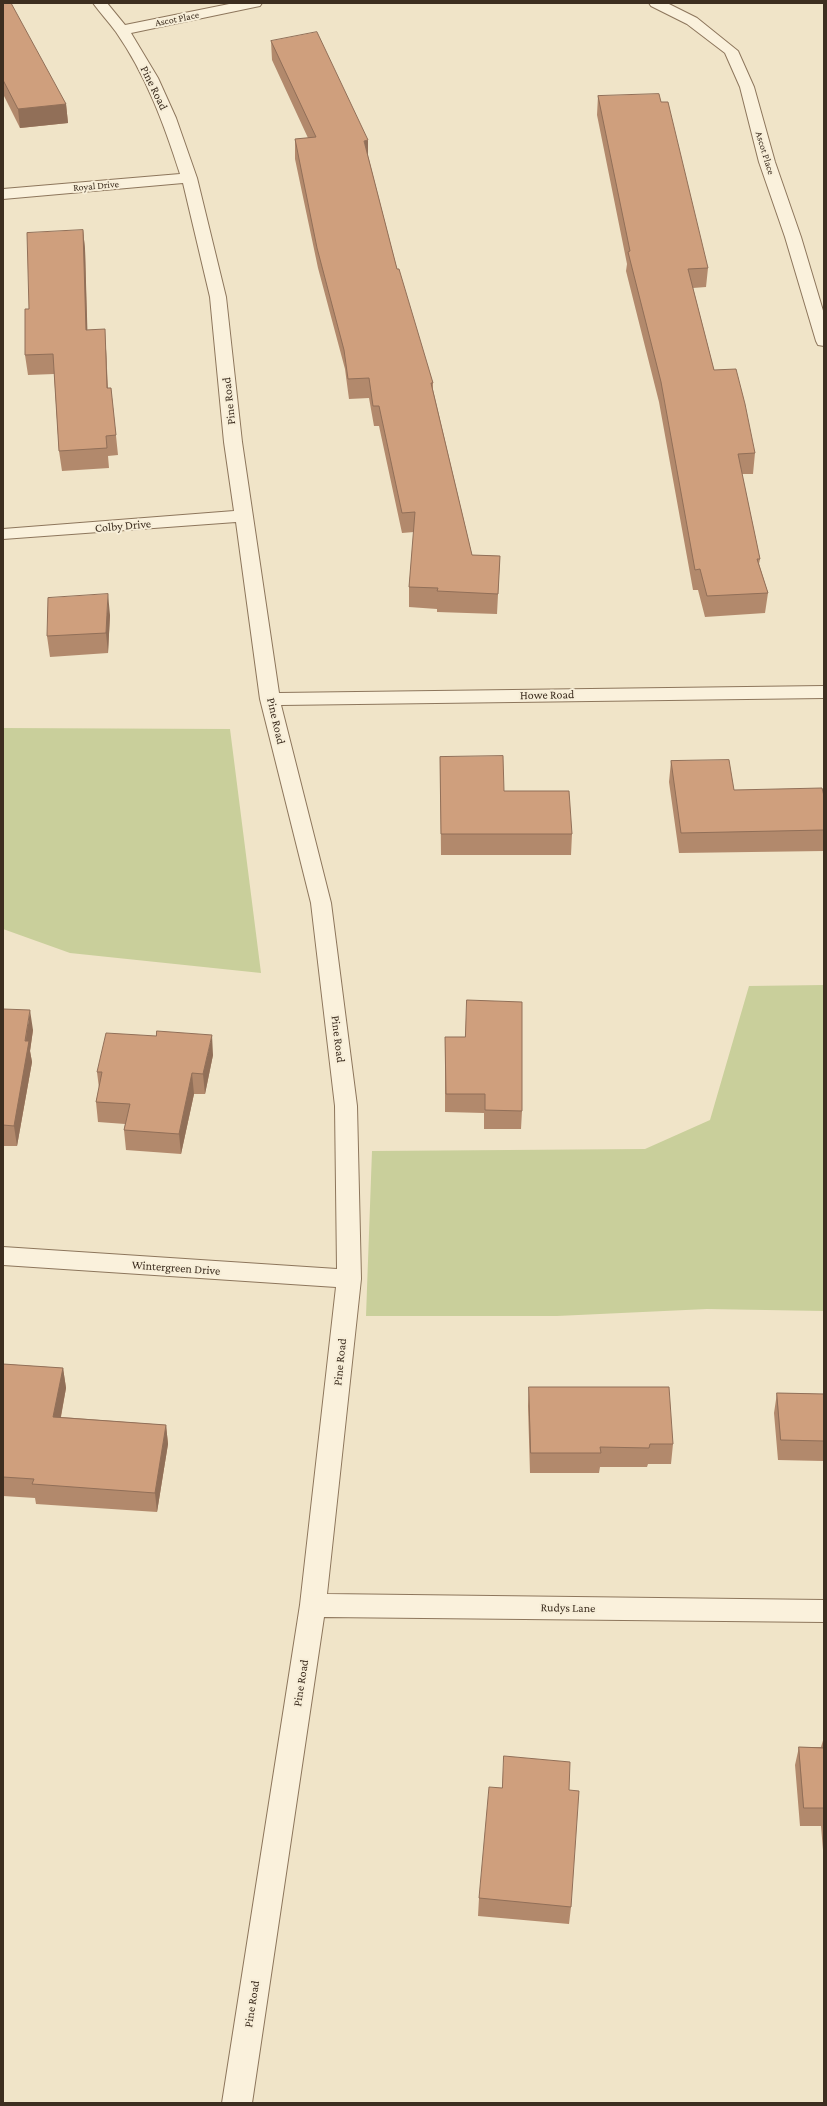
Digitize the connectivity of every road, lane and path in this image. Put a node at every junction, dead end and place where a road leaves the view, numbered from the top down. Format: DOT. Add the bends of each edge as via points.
graph roads {
  1 [pos="100,3"];
  2 [pos="255,3"];
  3 [pos="656,3"];
  4 [pos="122,30"];
  5 [pos="190,178"];
  6 [pos="3,194"];
  7 [pos="824,342"];
  8 [pos="244,516"];
  9 [pos="3,534"];
  10 [pos="824,692"];
  11 [pos="270,699"];
  12 [pos="3,1256"];
  13 [pos="349,1280"];
  14 [pos="313,1605"];
  15 [pos="824,1611"];
  16 [pos="237,2103"];
  1 -- 4 [label="street, Pine Road"];
  2 -- 4 [label="street, Ascot Place"];
  3 -- 7 [label="street, Ascot Place" via="692,21 730,51 747,88 767,162 793,237"];
  4 -- 5 [label="street, Pine Road" via="154,85 169,118"];
  5 -- 6 [label="street, Royal Drive"];
  5 -- 8 [label="street, Pine Road" via="218,296 233,442"];
  8 -- 9 [label="street, Colby Drive"];
  8 -- 11 [label="street, Pine Road"];
  10 -- 11 [label="street, Howe Road"];
  11 -- 13 [label="street, Pine Road" via="320,904 346,1106"];
  12 -- 13 [label="street, Wintergreen Drive"];
  13 -- 14 [label="street, Pine Road"];
  14 -- 15 [label="street, Rudys Lane"];
  14 -- 16 [label="street, Pine Road"];
}
